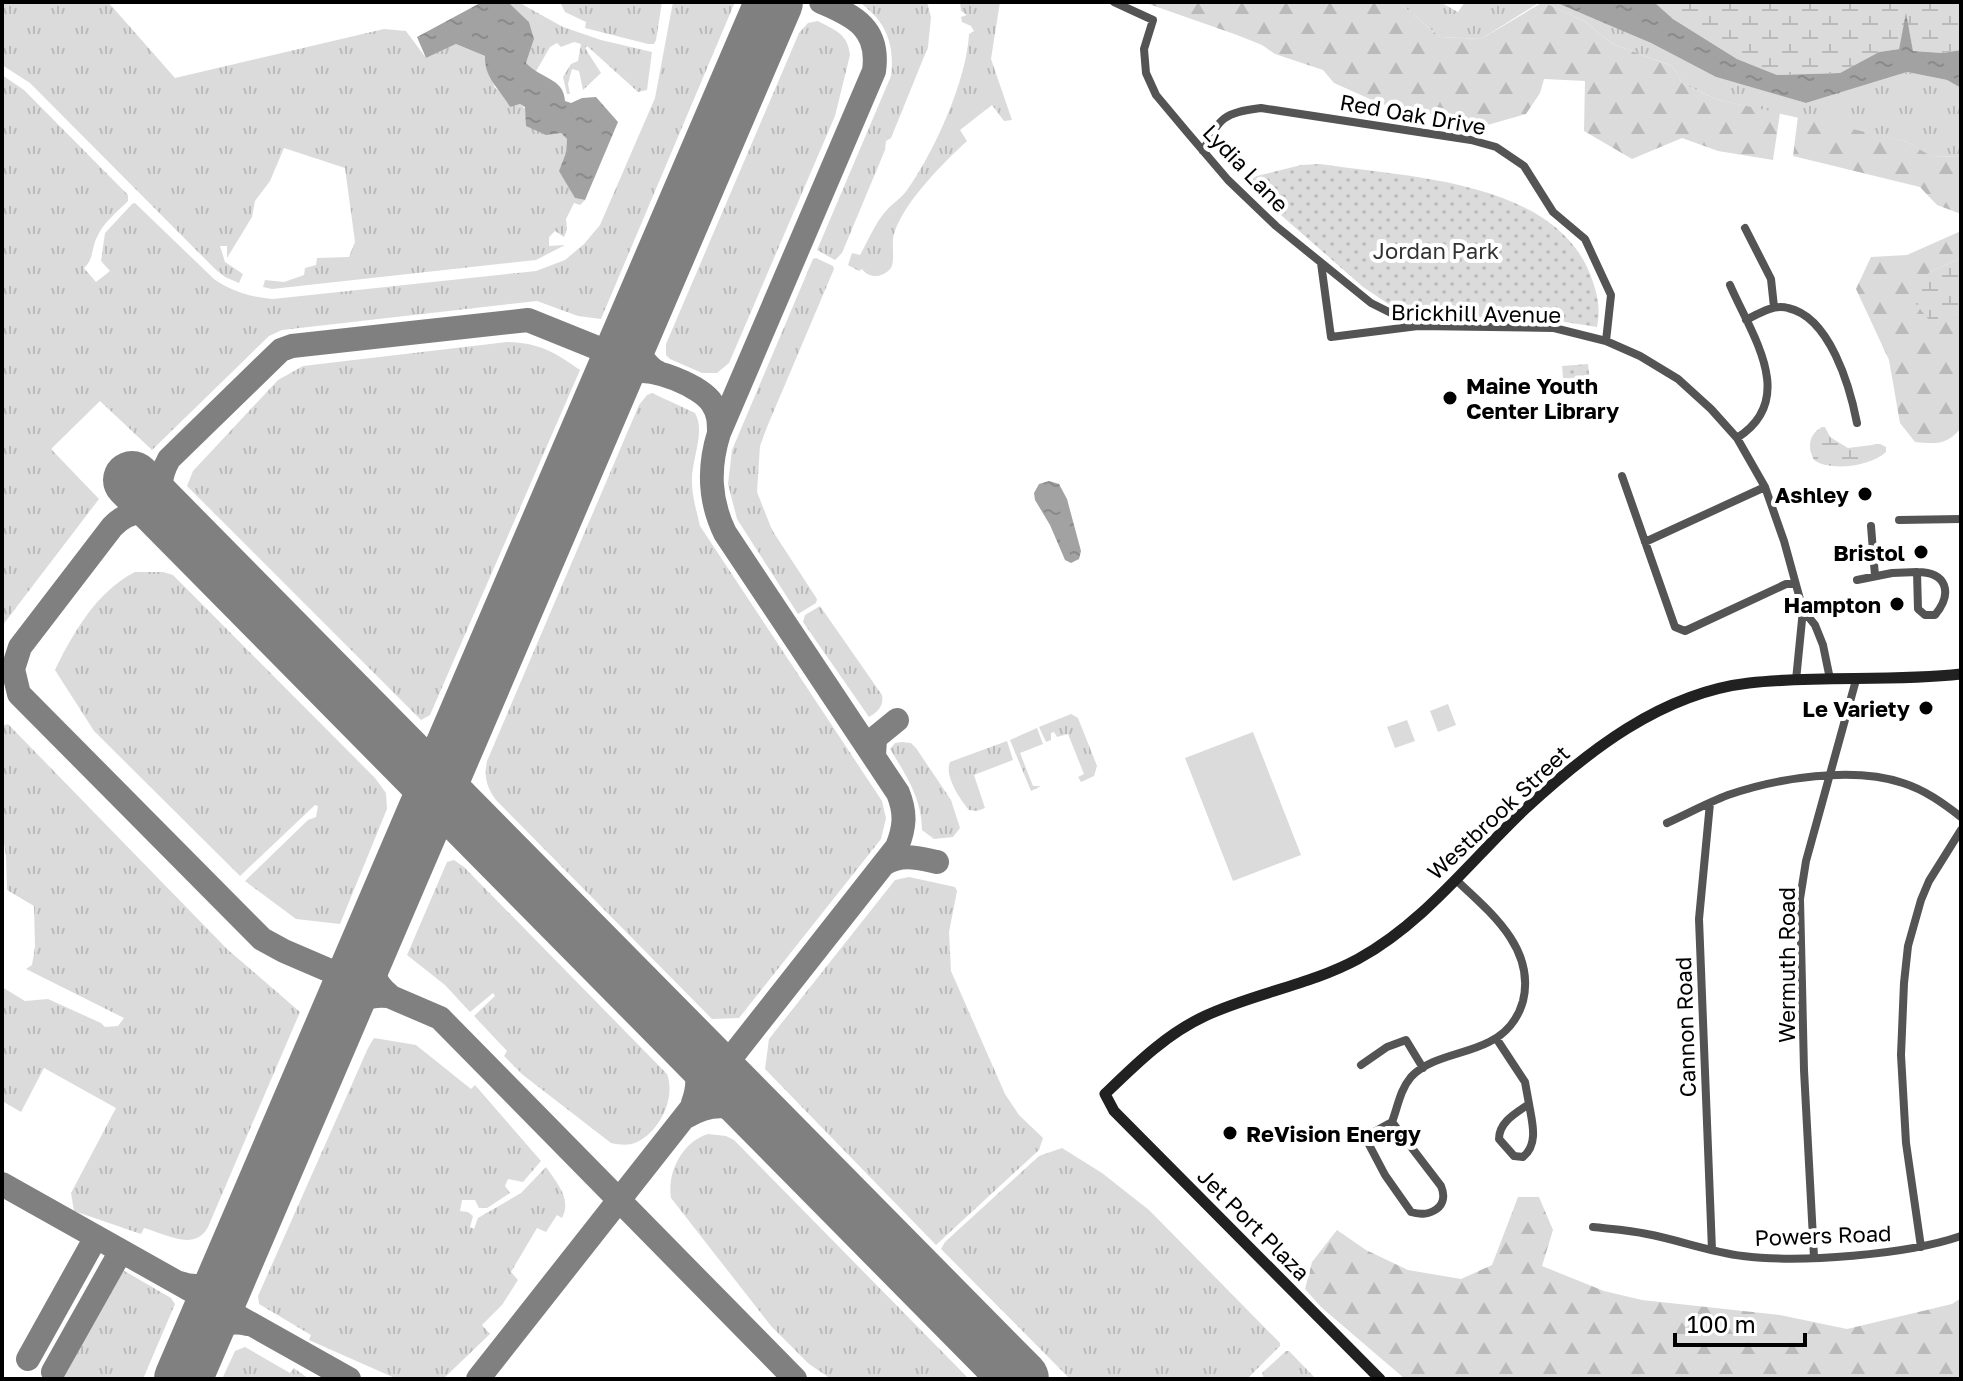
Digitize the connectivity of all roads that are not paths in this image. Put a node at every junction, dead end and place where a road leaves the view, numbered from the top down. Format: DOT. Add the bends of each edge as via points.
graph roads {
  1 [pos="1114,2"];
  2 [pos="1203,151"];
  3 [pos="1745,228"];
  4 [pos="1321,263"];
  5 [pos="1730,285"];
  6 [pos="1774,307"];
  7 [pos="1746,320"];
  8 [pos="1418,326"];
  9 [pos="1606,341"];
  10 [pos="1857,423"];
  11 [pos="1737,438"];
  12 [pos="1622,476"];
  13 [pos="1765,487"];
  14 [pos="1961,519"];
  15 [pos="1899,520"];
  16 [pos="1871,526"];
  17 [pos="1645,542"];
  18 [pos="1917,572"];
  19 [pos="1875,576"];
  20 [pos="1857,580"];
  21 [pos="1795,584"];
  22 [pos="1803,610"];
  23 [pos="1961,674"];
  24 [pos="1830,679"];
  25 [pos="1796,680"];
  26 [pos="1856,680"];
  27 [pos="1831,776"];
  28 [pos="1710,803"];
  29 [pos="1961,817"];
  30 [pos="1667,823"];
  31 [pos="1961,830"];
  32 [pos="1455,879"];
  33 [pos="1496,1038"];
  34 [pos="1361,1065"];
  35 [pos="1423,1068"];
  36 [pos="1105,1094"];
  37 [pos="1529,1104"];
  38 [pos="1392,1122"];
  39 [pos="1593,1227"];
  40 [pos="1961,1236"];
  41 [pos="1921,1247"];
  42 [pos="1712,1250"];
  43 [pos="1814,1257"];
  44 [pos="1380,1379"];
  1 -- 2 [label="street, Lydia Lane" via="1153,20 1144,49 1146,73 1156,95"];
  2 -- 4 [label="street, Lydia Lane" via="1237,189"];
  2 -- 9 [label="street, Red Oak Drive" via="1228,114 1261,108 1496,147 1524,166 1553,212 1585,239 1611,295"];
  3 -- 6 [label="street" via="1771,279"];
  4 -- 8 [label="street, Lydia Lane" via="1371,303"];
  4 -- 8 [label="street, Brickhill Avenue" via="1331,337"];
  5 -- 7 [label="street"];
  6 -- 7 [label="street"];
  6 -- 10 [label="street" via="1790,308 1825,338 1844,369"];
  7 -- 11 [label="street" via="1766,364 1768,385 1761,417"];
  8 -- 9 [label="street, Brickhill Avenue" via="1554,328"];
  9 -- 11 [label="street, Brickhill Avenue" via="1678,379"];
  11 -- 13 [label="street, Brickhill Avenue"];
  12 -- 17 [label="street"];
  13 -- 17 [label="street"];
  13 -- 21 [label="street, Brickhill Avenue"];
  14 -- 15 [label="street"];
  16 -- 19 [label="street"];
  17 -- 21 [label="street" via="1675,627 1685,631"];
  18 -- 18 [label="street" via="1942,579 1945,597 1935,615 1918,609"];
  18 -- 19 [label="street"];
  19 -- 20 [label="street"];
  21 -- 22 [label="street, Brickhill Avenue"];
  22 -- 24 [label="street, Brickhill Avenue" via="1823,645"];
  22 -- 25 [label="street, Brickhill Avenue"];
  23 -- 26 [label="street, Westbrook Street"];
  24 -- 25 [label="street, Westbrook Street"];
  24 -- 26 [label="street, Westbrook Street"];
  25 -- 32 [label="street, Westbrook Street" via="1719,689 1637,723 1558,780"];
  26 -- 27 [label="street, Wermuth Road"];
  27 -- 28 [label="street" via="1755,787"];
  27 -- 29 [label="street" via="1902,782"];
  27 -- 43 [label="street, Wermuth Road" via="1800,899"];
  28 -- 30 [label="street"];
  28 -- 42 [label="street, Cannon Road" via="1699,919"];
  31 -- 41 [label="street" via="1921,900 1904,983 1905,1128"];
  32 -- 33 [label="street" via="1510,936 1523,967 1522,1004"];
  32 -- 36 [label="street, Westbrook Street" via="1391,938 1357,960 1188,1024"];
  33 -- 35 [label="street"];
  33 -- 37 [label="street" via="1525,1082"];
  34 -- 35 [label="street" via="1406,1040"];
  35 -- 38 [label="street" via="1404,1086"];
  36 -- 44 [label="street, Jet Port Plaza" via="1114,1111"];
  37 -- 37 [label="street" via="1499,1131 1499,1139 1514,1156 1523,1157 1533,1142"];
  38 -- 38 [label="street" via="1365,1137 1377,1162 1411,1212 1437,1210 1443,1202 1441,1186"];
  39 -- 42 [label="street, Powers Road"];
  40 -- 41 [label="street, Powers Road"];
  41 -- 43 [label="street, Powers Road"];
  42 -- 43 [label="street, Powers Road"];
}
